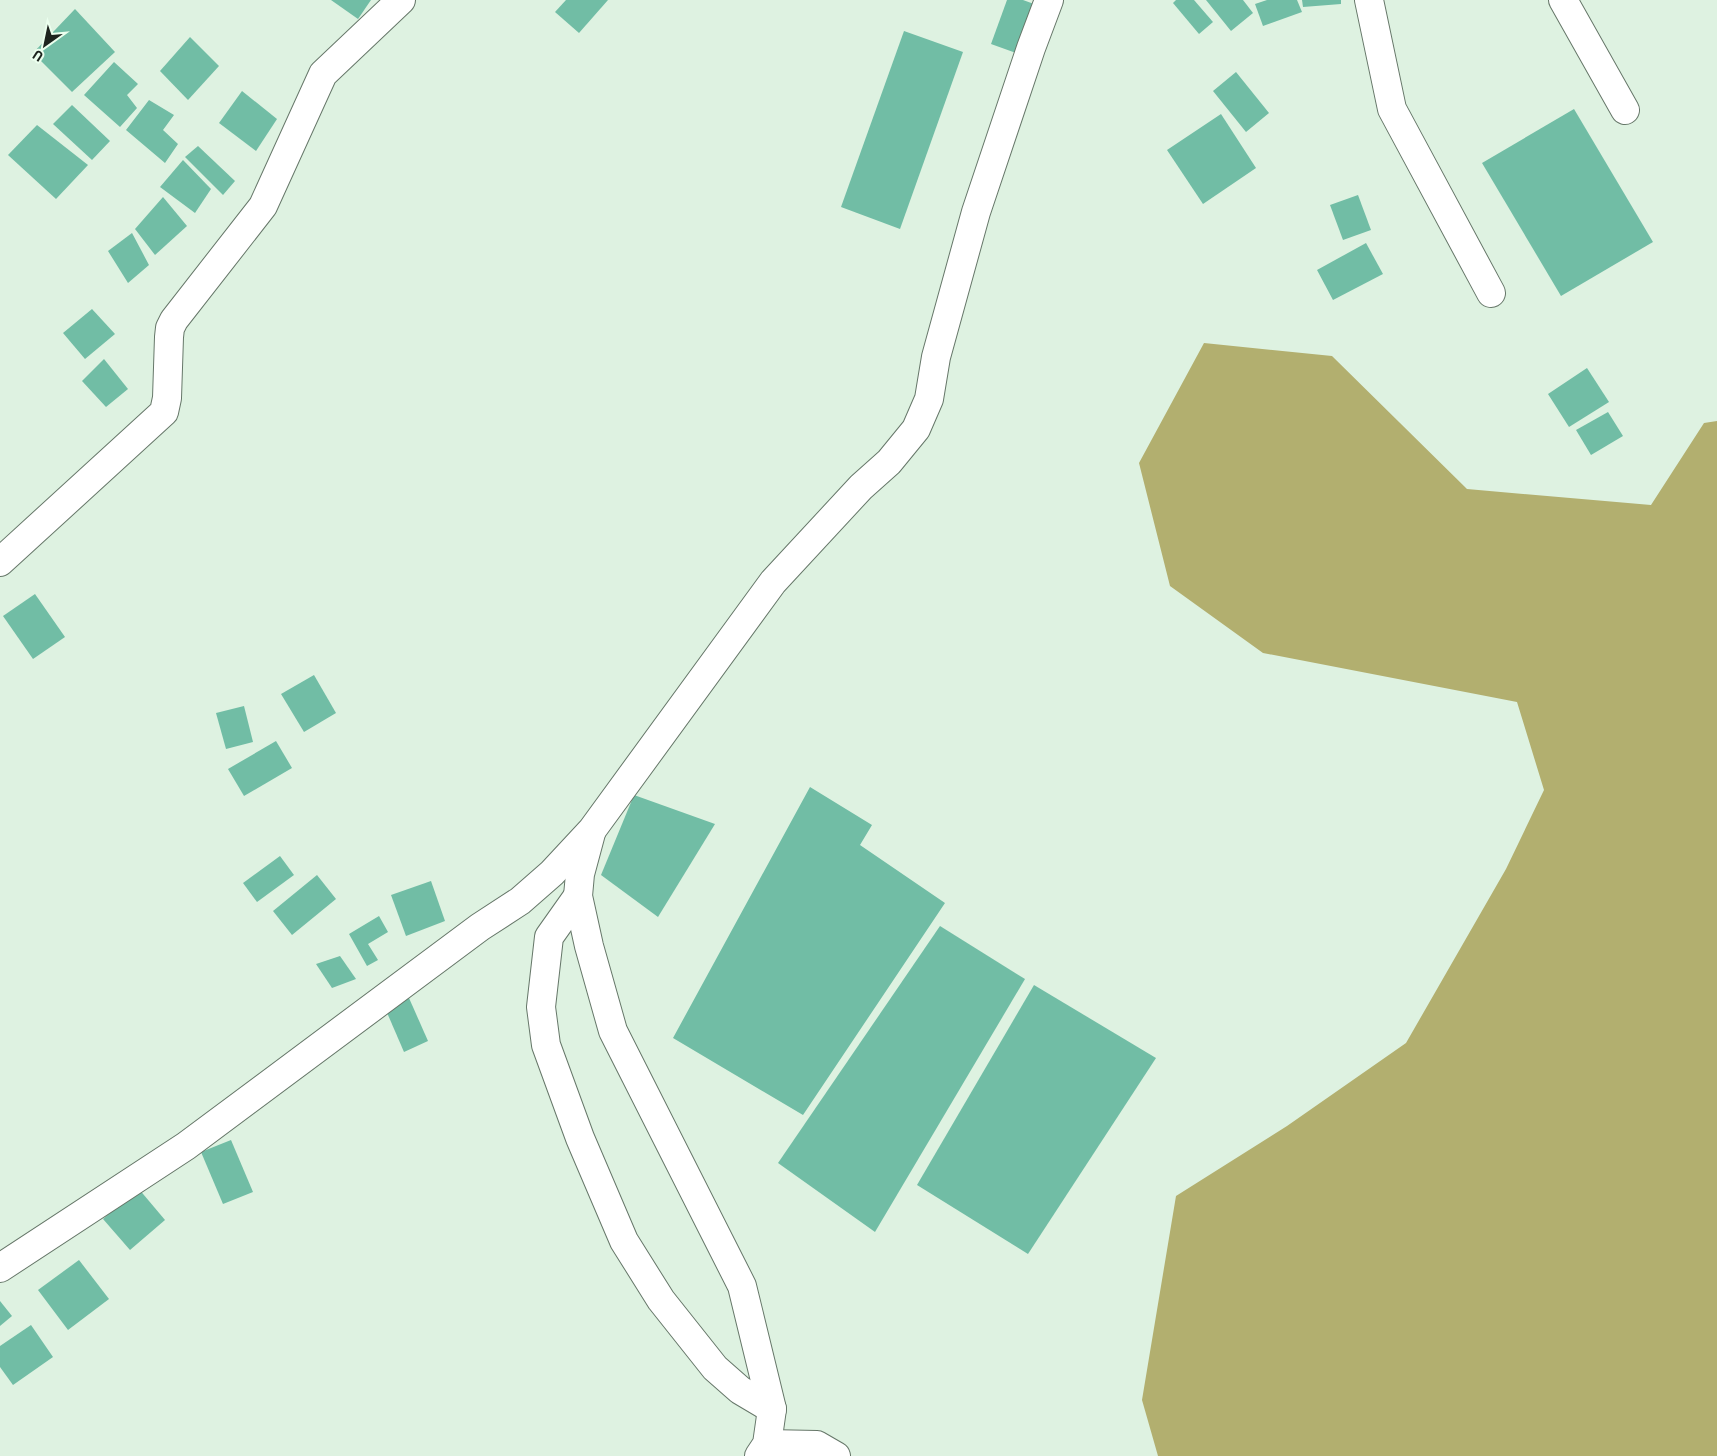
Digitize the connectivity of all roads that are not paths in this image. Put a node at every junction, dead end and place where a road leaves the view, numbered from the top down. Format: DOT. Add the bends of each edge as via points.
graph roads {
  1 [pos="401,0"];
  2 [pos="1049,0"];
  3 [pos="1369,0"];
  4 [pos="1563,0"];
  5 [pos="1625,110"];
  6 [pos="1491,293"];
  7 [pos="0,562"];
  8 [pos="592,830"];
  9 [pos="578,896"];
  10 [pos="0,1268"];
  11 [pos="772,1409"];
  12 [pos="763,1450"];
  13 [pos="836,1456"];
  1 -- 7 [label="street" via="323,74 263,206 174,320 169,337 164,412"];
  2 -- 8 [label="street" via="976,212 936,357 929,399 916,429 889,462 861,487 773,582"];
  3 -- 6 [label="street" via="1392,109"];
  4 -- 5 [label="street"];
  8 -- 9 [label="street" via="580,874"];
  8 -- 10 [label="street" via="552,873 520,901 480,927 186,1146"];
  9 -- 11 [label="street" via="613,1031 742,1286"];
  9 -- 11 [label="street" via="549,937 541,1007 546,1045 580,1138 624,1241 660,1300 715,1368 740,1390"];
  11 -- 12 [label="street"];
  12 -- 13 [label="street" via="817,1445"];
}
